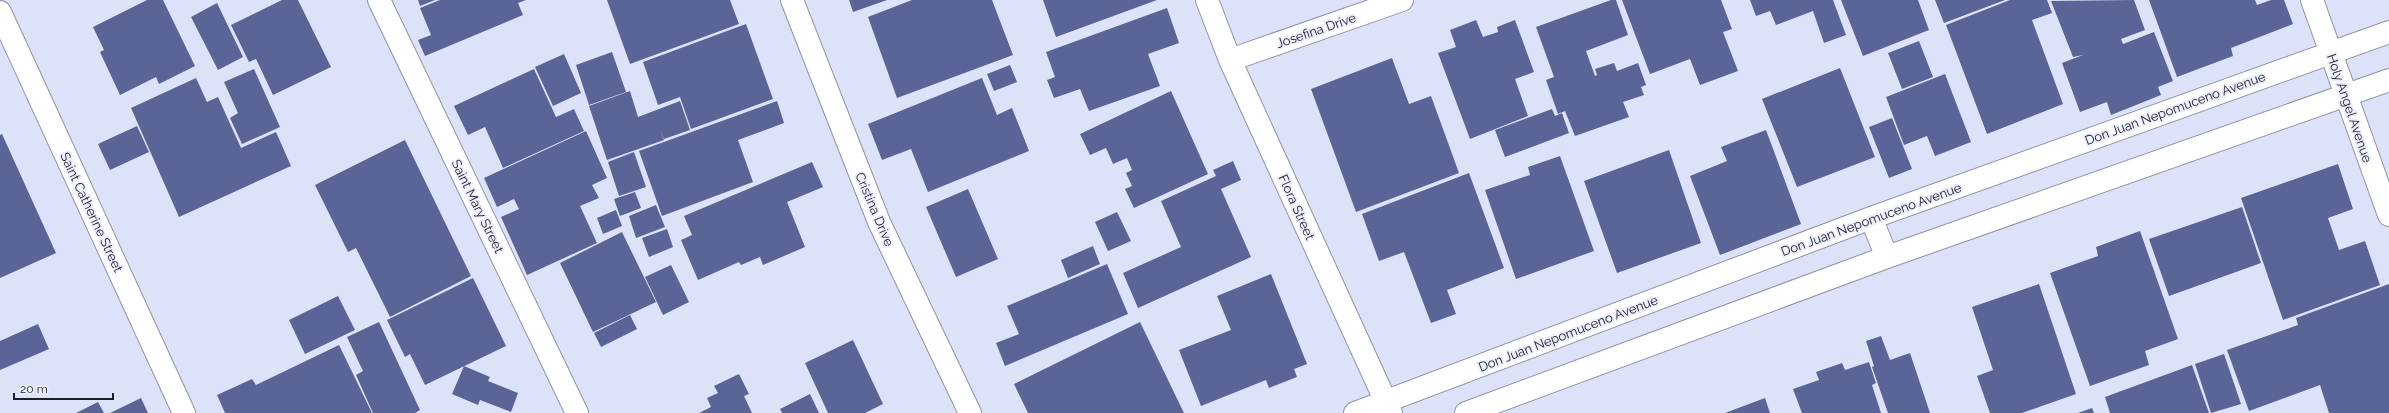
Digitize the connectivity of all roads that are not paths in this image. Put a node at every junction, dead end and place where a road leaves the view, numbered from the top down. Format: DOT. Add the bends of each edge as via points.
graph roads {
  1 [pos="379,0"];
  2 [pos="792,0"];
  3 [pos="1207,0"];
  4 [pos="1402,0"];
  5 [pos="2312,0"];
  6 [pos="0,12"];
  7 [pos="2389,32"];
  8 [pos="2331,52"];
  9 [pos="1230,60"];
  10 [pos="2389,80"];
  11 [pos="2347,96"];
  12 [pos="2389,215"];
  13 [pos="1871,218"];
  14 [pos="1887,257"];
  15 [pos="1388,408"];
  16 [pos="184,413"];
  17 [pos="577,413"];
  18 [pos="970,413"];
  19 [pos="1355,413"];
  20 [pos="1466,413"];
  1 -- 17 [label="street, Saint Mary Street"];
  2 -- 18 [label="street, Cristina Drive" via="879,222"];
  3 -- 9 [label="street, Flora Street"];
  4 -- 9 [label="street, Josefina Drive"];
  5 -- 8 [label="street, Holy Angel Avenue"];
  6 -- 16 [label="street, Saint Catherine Street"];
  7 -- 8 [label="street, Don Juan Nepomuceno Avenue"];
  8 -- 11 [label="street, Holy Angel Avenue"];
  8 -- 13 [label="street, Don Juan Nepomuceno Avenue"];
  9 -- 15 [label="street, Flora Street"];
  10 -- 11 [label="street"];
  11 -- 12 [label="street, Holy Angel Avenue"];
  11 -- 14 [label="street"];
  13 -- 14 [label="street"];
  13 -- 15 [label="street, Don Juan Nepomuceno Avenue"];
  14 -- 20 [label="street"];
  15 -- 19 [label="street, Don Juan Nepomuceno Avenue"];
}
